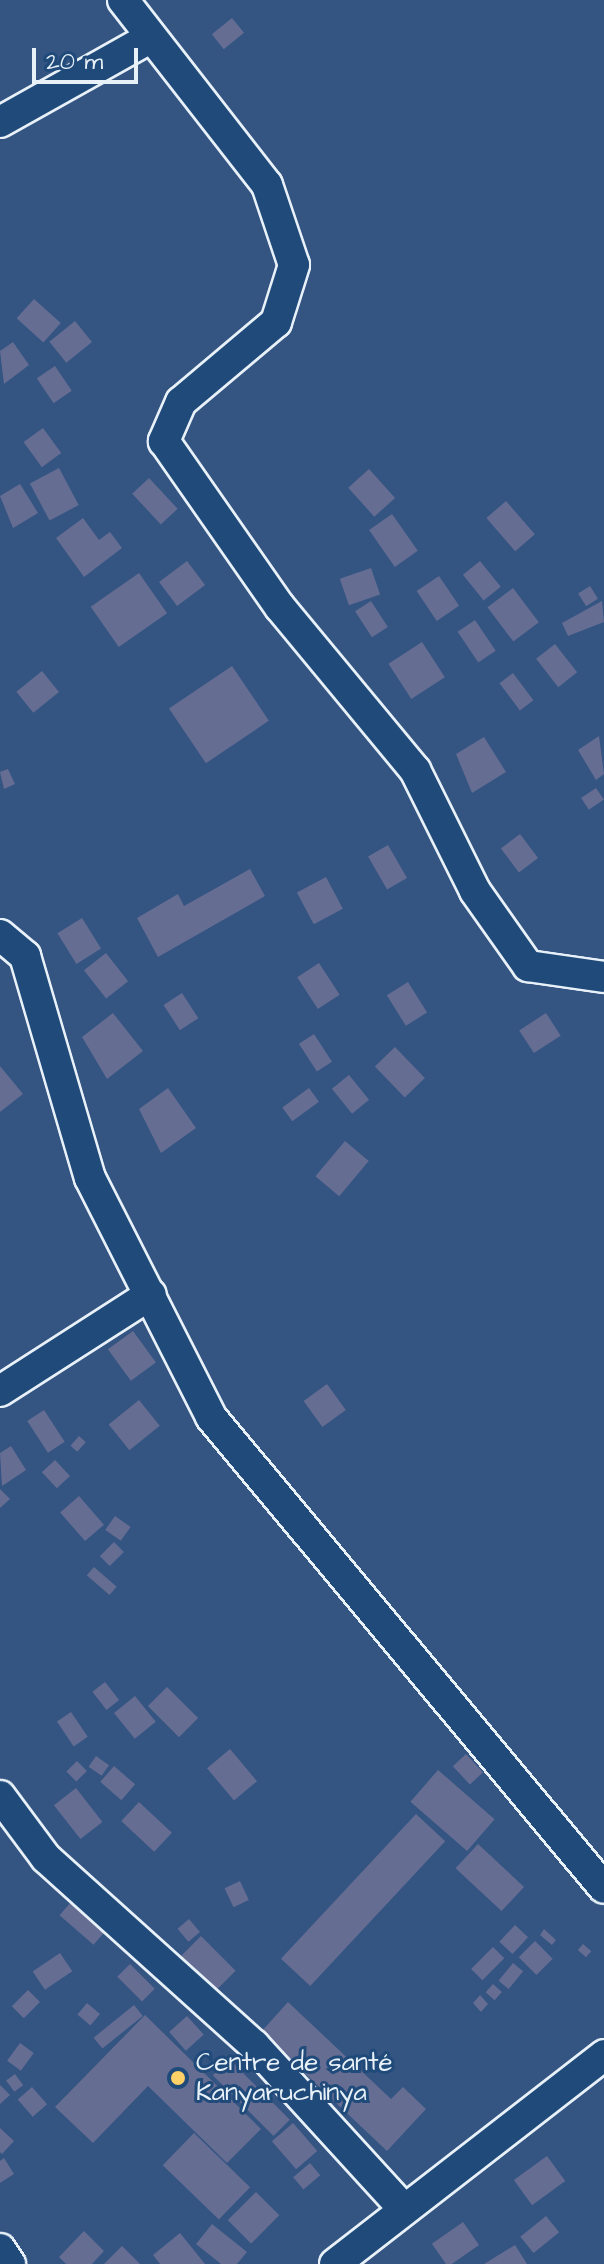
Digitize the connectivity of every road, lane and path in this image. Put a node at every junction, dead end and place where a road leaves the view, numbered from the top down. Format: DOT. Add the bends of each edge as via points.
graph roads {
  1 [pos="123,0"];
  2 [pos="148,39"];
  3 [pos="0,122"];
  4 [pos="0,935"];
  5 [pos="604,977"];
  6 [pos="151,1294"];
  7 [pos="0,1391"];
  8 [pos="0,1796"];
  9 [pos="604,1888"];
  10 [pos="604,2055"];
  11 [pos="402,2207"];
  12 [pos="0,2249"];
  13 [pos="10,2264"];
  14 [pos="335,2264"];
  1 -- 2 [label="street"];
  2 -- 3 [label="street"];
  2 -- 5 [label="street" via="267,185 294,265 276,322 181,402 164,441 280,607 415,770 475,891 528,966"];
  4 -- 6 [label="street" via="25,956 90,1178"];
  6 -- 7 [label="street"];
  6 -- 9 [label="street" via="211,1417"];
  8 -- 11 [label="street" via="46,1858 254,2045"];
  10 -- 11 [label="street"];
  11 -- 14 [label="street"];
  12 -- 13 [label="street"];
}
